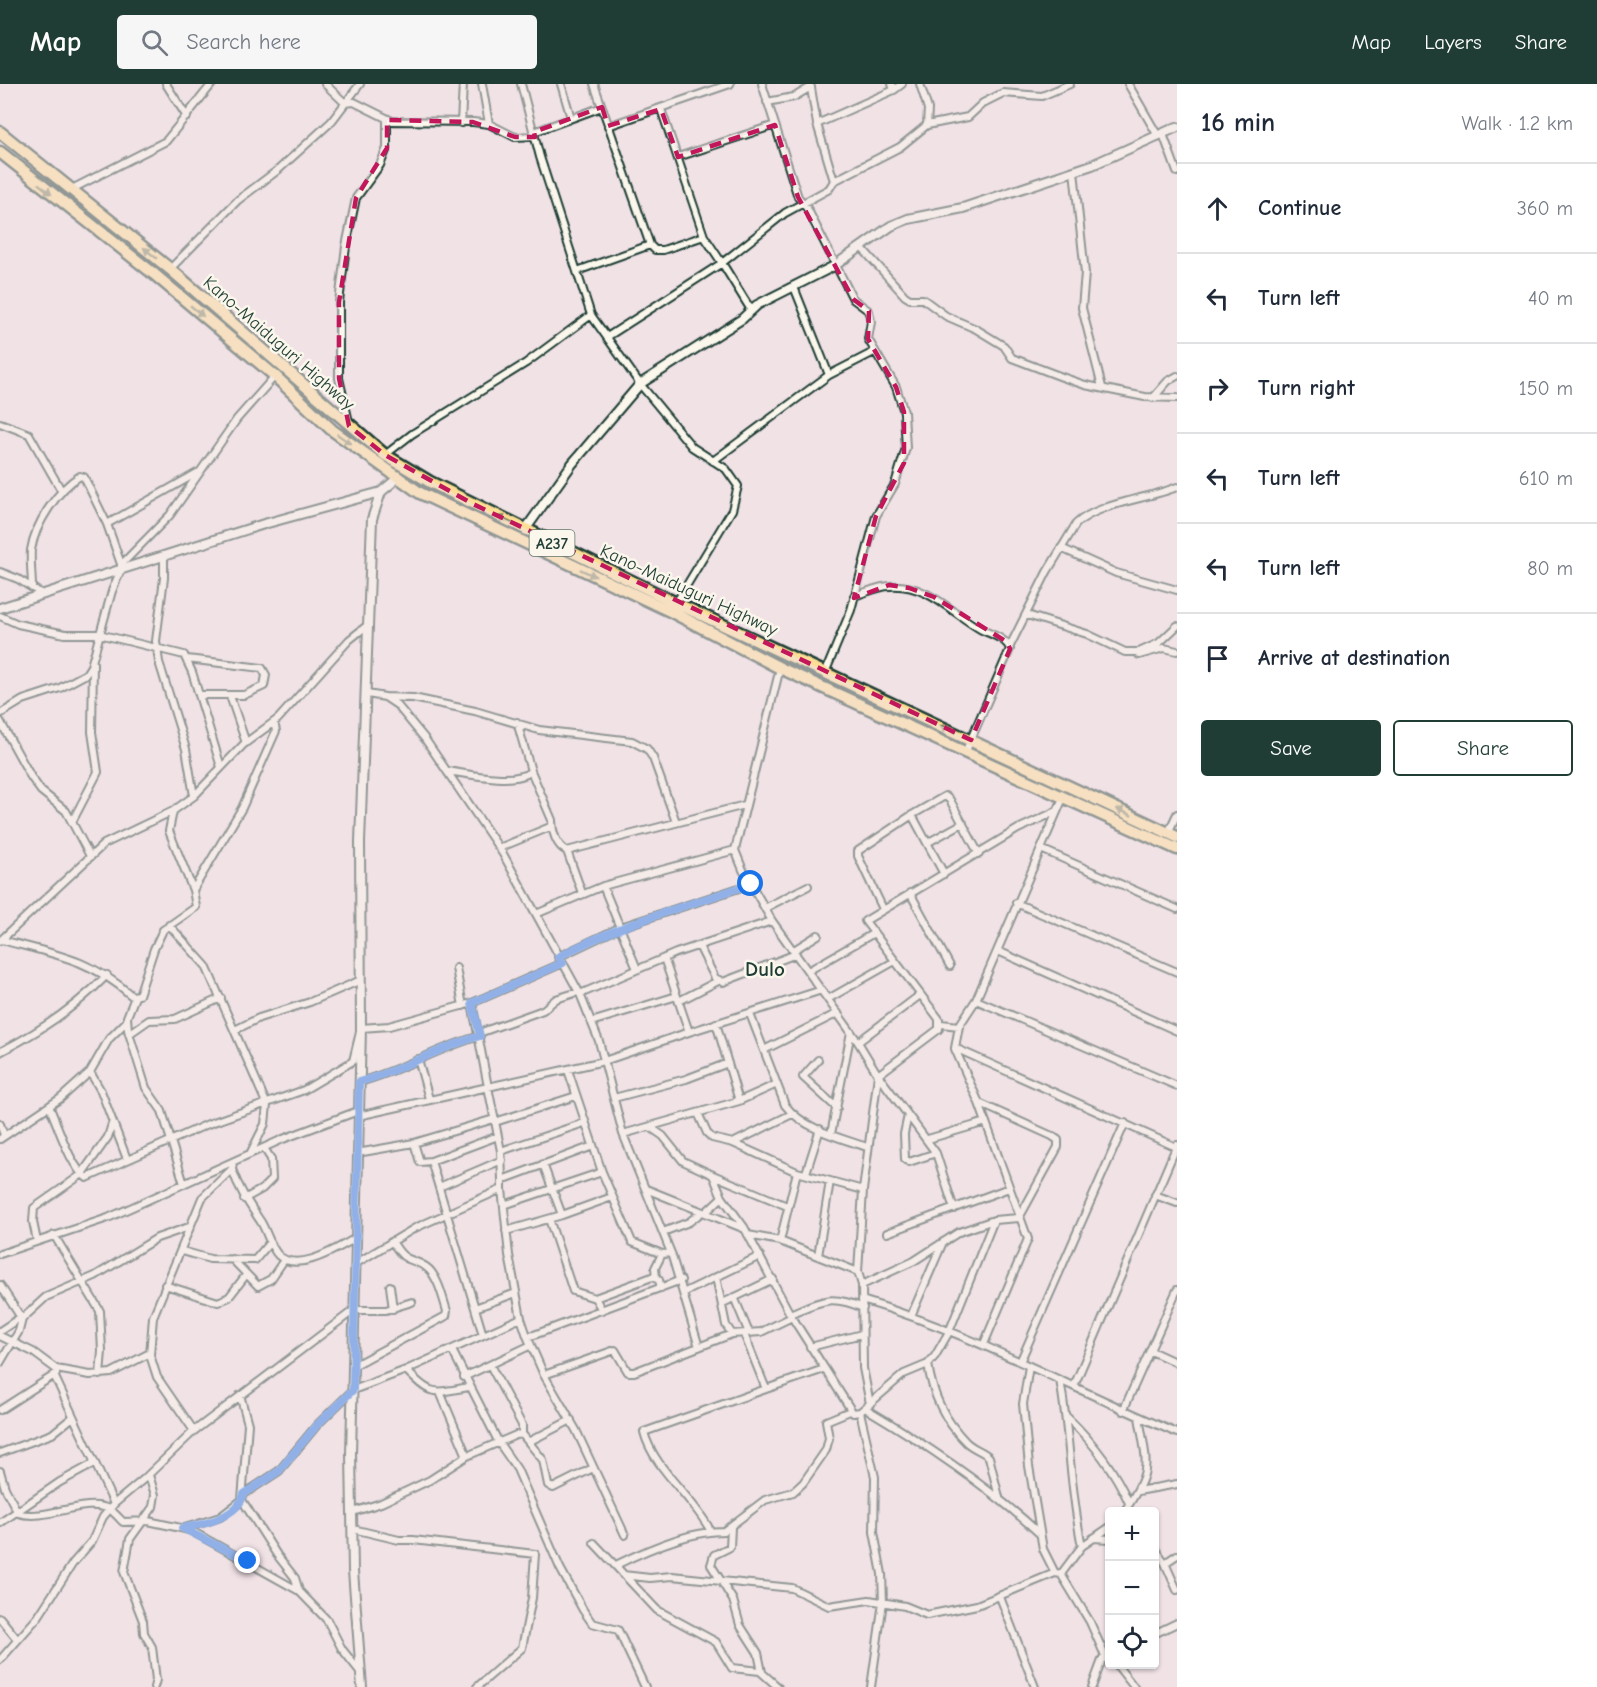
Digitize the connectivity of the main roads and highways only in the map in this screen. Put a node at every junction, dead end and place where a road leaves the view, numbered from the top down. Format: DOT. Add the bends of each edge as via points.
graph roads {
  1 [pos="0,132"];
  2 [pos="0,152"];
  3 [pos="1173,835"];
  4 [pos="1177,849"];
  3 -- 1 [label="highway, Kano-Maiduguri Highway / A237, one-way" via="676,603 430,482 385,455 349,426 170,269"];
  2 -- 4 [label="highway, Kano-Maiduguri Highway / A237, one-way" via="154,274 275,376 332,430 420,493 672,612 780,668"];
}
